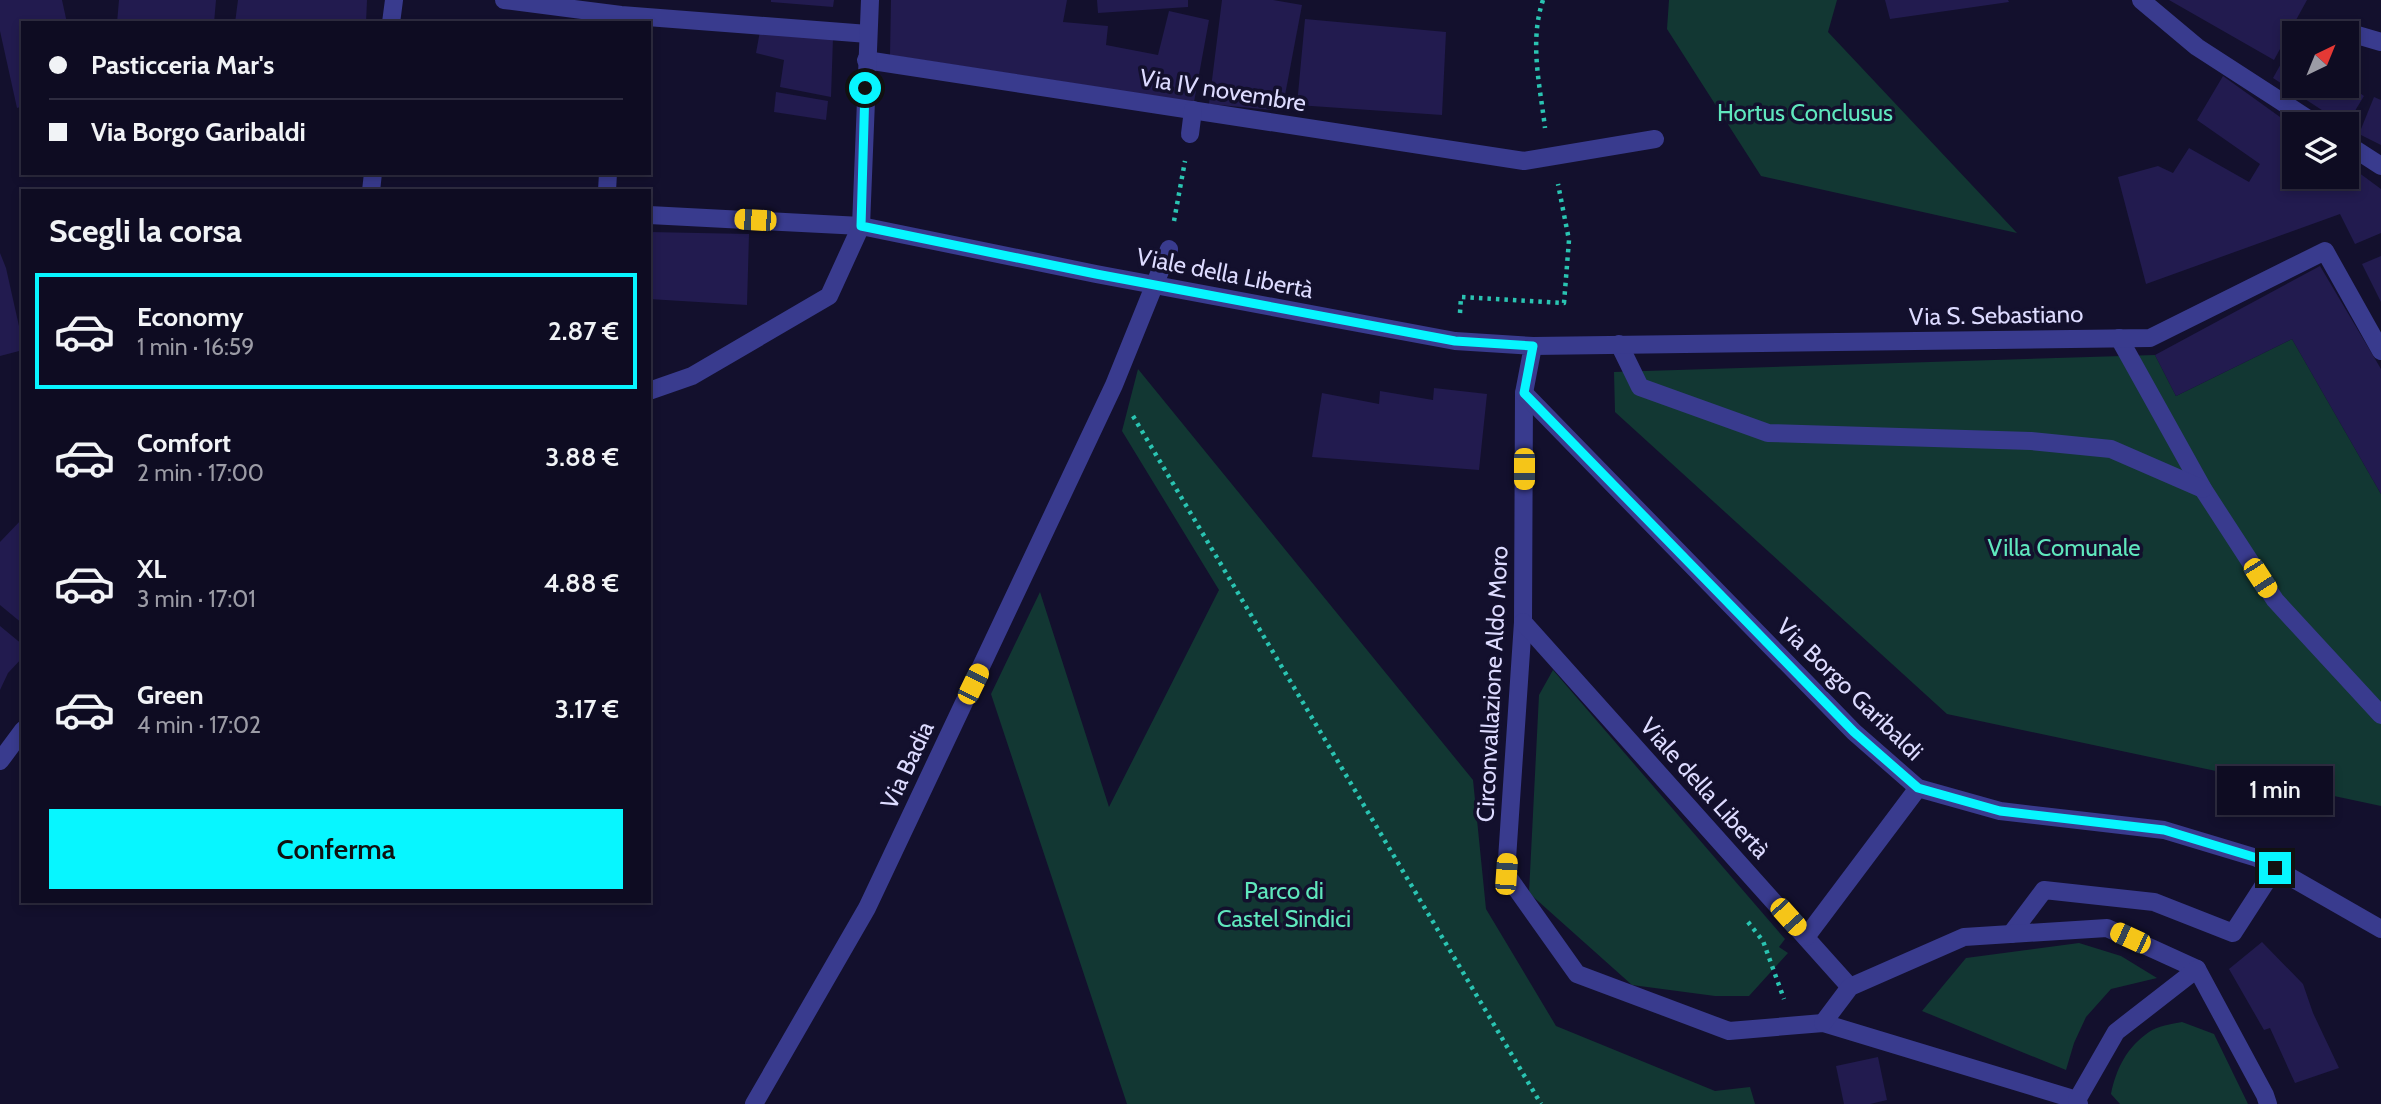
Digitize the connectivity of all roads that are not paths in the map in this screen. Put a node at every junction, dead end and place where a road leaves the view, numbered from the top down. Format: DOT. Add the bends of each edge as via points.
graph roads {
  1 [pos="394,0"];
  2 [pos="503,0"];
  3 [pos="870,0"];
  4 [pos="2141,0"];
  5 [pos="621,13"];
  6 [pos="391,21"];
  7 [pos="868,34"];
  8 [pos="2359,36"];
  9 [pos="2381,42"];
  10 [pos="866,60"];
  11 [pos="1193,110"];
  12 [pos="2297,112"];
  13 [pos="1190,134"];
  14 [pos="1654,139"];
  15 [pos="2359,152"];
  16 [pos="2381,166"];
  17 [pos="651,215"];
  18 [pos="861,226"];
  19 [pos="1169,249"];
  20 [pos="1153,283"];
  21 [pos="2119,338"];
  22 [pos="1619,344"];
  23 [pos="1533,346"];
  24 [pos="2381,351"];
  25 [pos="651,390"];
  26 [pos="1524,393"];
  27 [pos="2203,489"];
  28 [pos="1522,622"];
  29 [pos="2381,715"];
  30 [pos="21,733"];
  31 [pos="0,761"];
  32 [pos="1918,788"];
  33 [pos="2275,868"];
  34 [pos="2381,929"];
  35 [pos="2011,934"];
  36 [pos="1806,937"];
  37 [pos="2197,969"];
  38 [pos="1850,986"];
  39 [pos="1823,1023"];
  40 [pos="2078,1102"];
  41 [pos="754,1104"];
  42 [pos="2268,1104"];
  1 -- 6 [label="street"];
  2 -- 5 [label="street"];
  3 -- 7 [label="street"];
  4 -- 12 [label="street" via="2197,47"];
  5 -- 7 [label="street"];
  7 -- 10 [label="street"];
  8 -- 9 [label="street"];
  10 -- 11 [label="street, Via IV novembre"];
  10 -- 18 [label="street"];
  11 -- 13 [label="street"];
  11 -- 14 [label="street, Via IV novembre" via="1524,161"];
  15 -- 16 [label="street"];
  17 -- 18 [label="street, Viale della Libertà"];
  18 -- 20 [label="street, Viale della Libertà"];
  18 -- 25 [label="street" via="829,296 692,376"];
  19 -- 20 [label="street, Via Badia"];
  20 -- 23 [label="street, Viale della Libertà" via="1455,341"];
  20 -- 41 [label="street, Via Badia" via="1114,385 867,908"];
  21 -- 22 [label="street, Via S. Sebastiano"];
  21 -- 24 [label="street, Via S. Sebastiano" via="2150,338 2325,251"];
  21 -- 27 [label="street"];
  22 -- 23 [label="street, Via S. Sebastiano"];
  22 -- 27 [label="street" via="1640,387 1768,433 2031,441 2111,449"];
  23 -- 26 [label="street"];
  26 -- 28 [label="street, Circonvallazione Aldo Moro"];
  26 -- 32 [label="street, Via Borgo Garibaldi" via="1854,732"];
  27 -- 29 [label="street" via="2275,600"];
  28 -- 36 [label="street, Viale della Libertà"];
  28 -- 39 [label="street, Circonvallazione Aldo Moro" via="1506,874 1577,974 1729,1031"];
  30 -- 31 [label="street"];
  32 -- 33 [label="street, Via Borgo Garibaldi" via="2000,811 2164,830 2257,858"];
  32 -- 36 [label="street"];
  33 -- 34 [label="street, Via Borgo Garibaldi"];
  33 -- 35 [label="street" via="2233,933 2154,901 2044,890"];
  35 -- 37 [label="street" via="2107,928"];
  35 -- 38 [label="street" via="1964,937"];
  36 -- 38 [label="street, Viale della Libertà"];
  37 -- 40 [label="street" via="2116,1032"];
  37 -- 42 [label="street"];
  38 -- 39 [label="street"];
  39 -- 40 [label="street, Circonvallazione Aldo Moro"];
}
